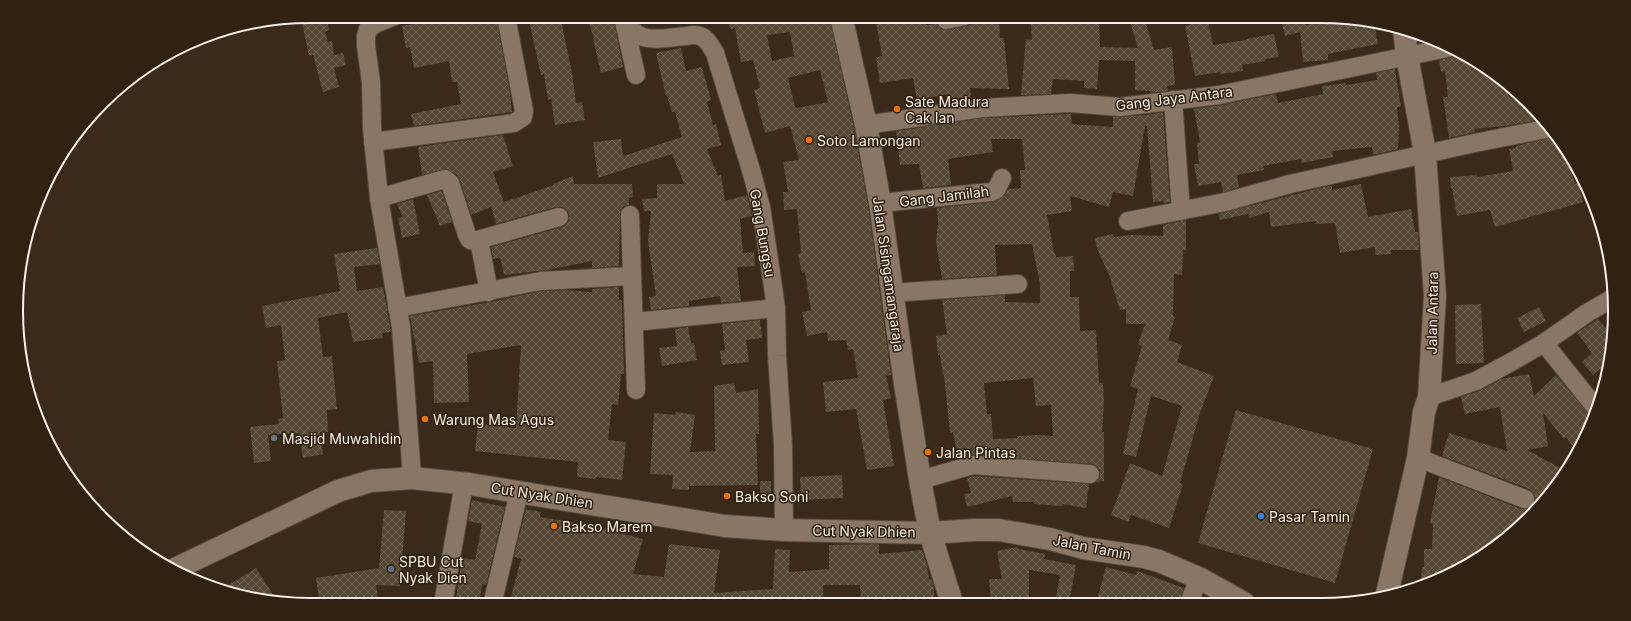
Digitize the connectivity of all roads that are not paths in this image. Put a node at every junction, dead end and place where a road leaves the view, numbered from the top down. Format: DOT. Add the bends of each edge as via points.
graph roads {
  1 [pos="378,23"];
  2 [pos="507,23"];
  3 [pos="624,23"];
  4 [pos="627,23"];
  5 [pos="843,23"];
  6 [pos="1405,36"];
  7 [pos="1440,49"];
  8 [pos="1407,56"];
  9 [pos="636,75"];
  10 [pos="1174,100"];
  11 [pos="866,125"];
  12 [pos="1544,129"];
  13 [pos="373,142"];
  14 [pos="1425,154"];
  15 [pos="1002,178"];
  16 [pos="379,198"];
  17 [pos="880,203"];
  18 [pos="1181,210"];
  19 [pos="630,215"];
  20 [pos="559,217"];
  21 [pos="1128,221"];
  22 [pos="478,240"];
  23 [pos="632,276"];
  24 [pos="1018,284"];
  25 [pos="489,292"];
  26 [pos="892,292"];
  27 [pos="1608,301"];
  28 [pos="397,308"];
  29 [pos="776,308"];
  30 [pos="634,322"];
  31 [pos="1544,343"];
  32 [pos="636,390"];
  33 [pos="1429,397"];
  34 [pos="1593,404"];
  35 [pos="1418,458"];
  36 [pos="1090,474"];
  37 [pos="412,478"];
  38 [pos="920,480"];
  39 [pos="464,483"];
  40 [pos="519,492"];
  41 [pos="1525,499"];
  42 [pos="784,530"];
  43 [pos="930,533"];
  44 [pos="180,566"];
  45 [pos="1199,578"];
  46 [pos="1388,590"];
  47 [pos="443,598"];
  48 [pos="494,598"];
  49 [pos="950,598"];
  50 [pos="1191,598"];
  51 [pos="1235,598"];
  1 -- 13 [label="street" via="368,29 366,36"];
  2 -- 13 [label="street" via="523,117 514,123"];
  3 -- 9 [label="street"];
  4 -- 29 [label="street, Gang Bungsu" via="632,32 651,39 696,35 707,41 715,53 761,207"];
  5 -- 11 [label="main road, Jalan Sisingamangaraja"];
  6 -- 8 [label="main road, Jalan Antara"];
  7 -- 8 [label="street, Gang Jaya Antara"];
  8 -- 10 [label="street, Gang Jaya Antara" via="1219,95"];
  8 -- 14 [label="main road, Jalan Antara"];
  10 -- 11 [label="street, Gang Jaya Antara" via="1120,107 1070,103 982,108"];
  10 -- 18 [label="street"];
  11 -- 17 [label="main road, Jalan Sisingamangaraja"];
  12 -- 14 [label="street"];
  13 -- 16 [label="street"];
  14 -- 18 [label="street" via="1290,184 1225,202"];
  14 -- 33 [label="main road, Jalan Antara" via="1435,296"];
  15 -- 17 [label="street, Gang Jamilah" via="996,190 991,192"];
  16 -- 22 [label="street" via="448,180 466,235 470,240"];
  16 -- 28 [label="street"];
  17 -- 26 [label="main road, Jalan Sisingamangaraja"];
  18 -- 21 [label="street"];
  19 -- 23 [label="street"];
  20 -- 22 [label="street"];
  22 -- 25 [label="street"];
  23 -- 25 [label="street" via="541,281"];
  23 -- 30 [label="street"];
  24 -- 26 [label="street"];
  25 -- 28 [label="street"];
  26 -- 38 [label="main road, Jalan Sisingamangaraja"];
  27 -- 31 [label="street"];
  28 -- 37 [label="street" via="401,327"];
  29 -- 30 [label="street"];
  29 -- 42 [label="street, Gang Bungsu" via="783,445"];
  30 -- 32 [label="street"];
  31 -- 33 [label="street" via="1476,381"];
  31 -- 34 [label="street"];
  33 -- 35 [label="main road, Jalan Antara" via="1424,412"];
  35 -- 41 [label="street"];
  35 -- 46 [label="main road, Jalan Antara"];
  36 -- 38 [label="street" via="973,465"];
  37 -- 39 [label="main road, Cut Nyak Dhien"];
  37 -- 44 [label="main road, Cut Nyak Dhien" via="371,481 338,491"];
  38 -- 43 [label="main road, Jalan Sisingamangaraja"];
  39 -- 40 [label="main road, Cut Nyak Dhien"];
  39 -- 47 [label="street"];
  40 -- 42 [label="main road, Cut Nyak Dhien" via="725,526"];
  40 -- 48 [label="street"];
  42 -- 43 [label="main road, Cut Nyak Dhien"];
  43 -- 45 [label="main road, Jalan Tamin" via="999,530 1083,548 1144,557"];
  43 -- 49 [label="main road, Jalan Sisingamangaraja"];
  45 -- 50 [label="street"];
  45 -- 51 [label="main road, Jalan Tamin"];
}
